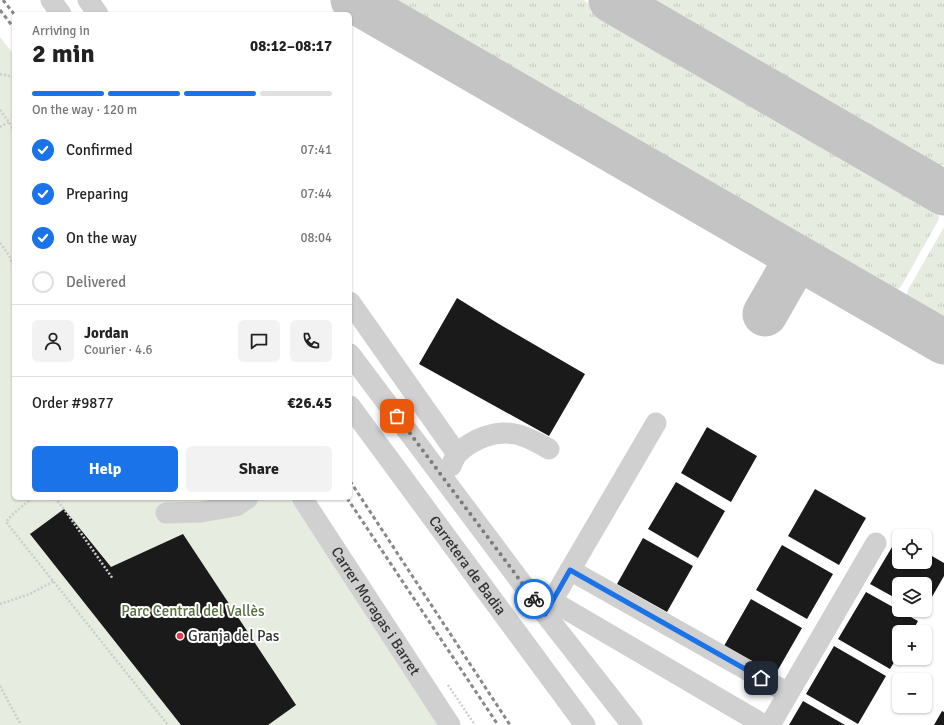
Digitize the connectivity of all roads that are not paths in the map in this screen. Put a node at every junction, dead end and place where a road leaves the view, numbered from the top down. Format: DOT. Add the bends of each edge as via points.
graph roads {
  1 [pos="51,0"];
  2 [pos="88,0"];
  3 [pos="60,12"];
  4 [pos="97,12"];
  5 [pos="352,305"];
  6 [pos="352,357"];
  7 [pos="352,409"];
  8 [pos="656,423"];
  9 [pos="549,448"];
  10 [pos="457,454"];
  11 [pos="452,490"];
  12 [pos="245,500"];
  13 [pos="303,500"];
  14 [pos="166,513"];
  15 [pos="876,543"];
  16 [pos="570,570"];
  17 [pos="549,608"];
  18 [pos="788,693"];
  19 [pos="450,725"];
  20 [pos="585,725"];
  21 [pos="632,725"];
  22 [pos="764,725"];
  23 [pos="770,725"];
  1 -- 3 [label="street"];
  2 -- 4 [label="street"];
  5 -- 10 [label="street"];
  6 -- 11 [label="street"];
  7 -- 20 [label="street, Carretera de Badia"];
  8 -- 16 [label="street"];
  9 -- 10 [label="street" via="514,434 496,433 476,440"];
  10 -- 11 [label="street" via="449,470"];
  11 -- 17 [label="street"];
  12 -- 14 [label="street" via="236,506 208,511"];
  13 -- 19 [label="street, Carrer Moragas i Barret"];
  15 -- 18 [label="street"];
  16 -- 17 [label="street"];
  16 -- 18 [label="street"];
  17 -- 21 [label="street"];
  17 -- 22 [label="street"];
  18 -- 23 [label="street"];
}
